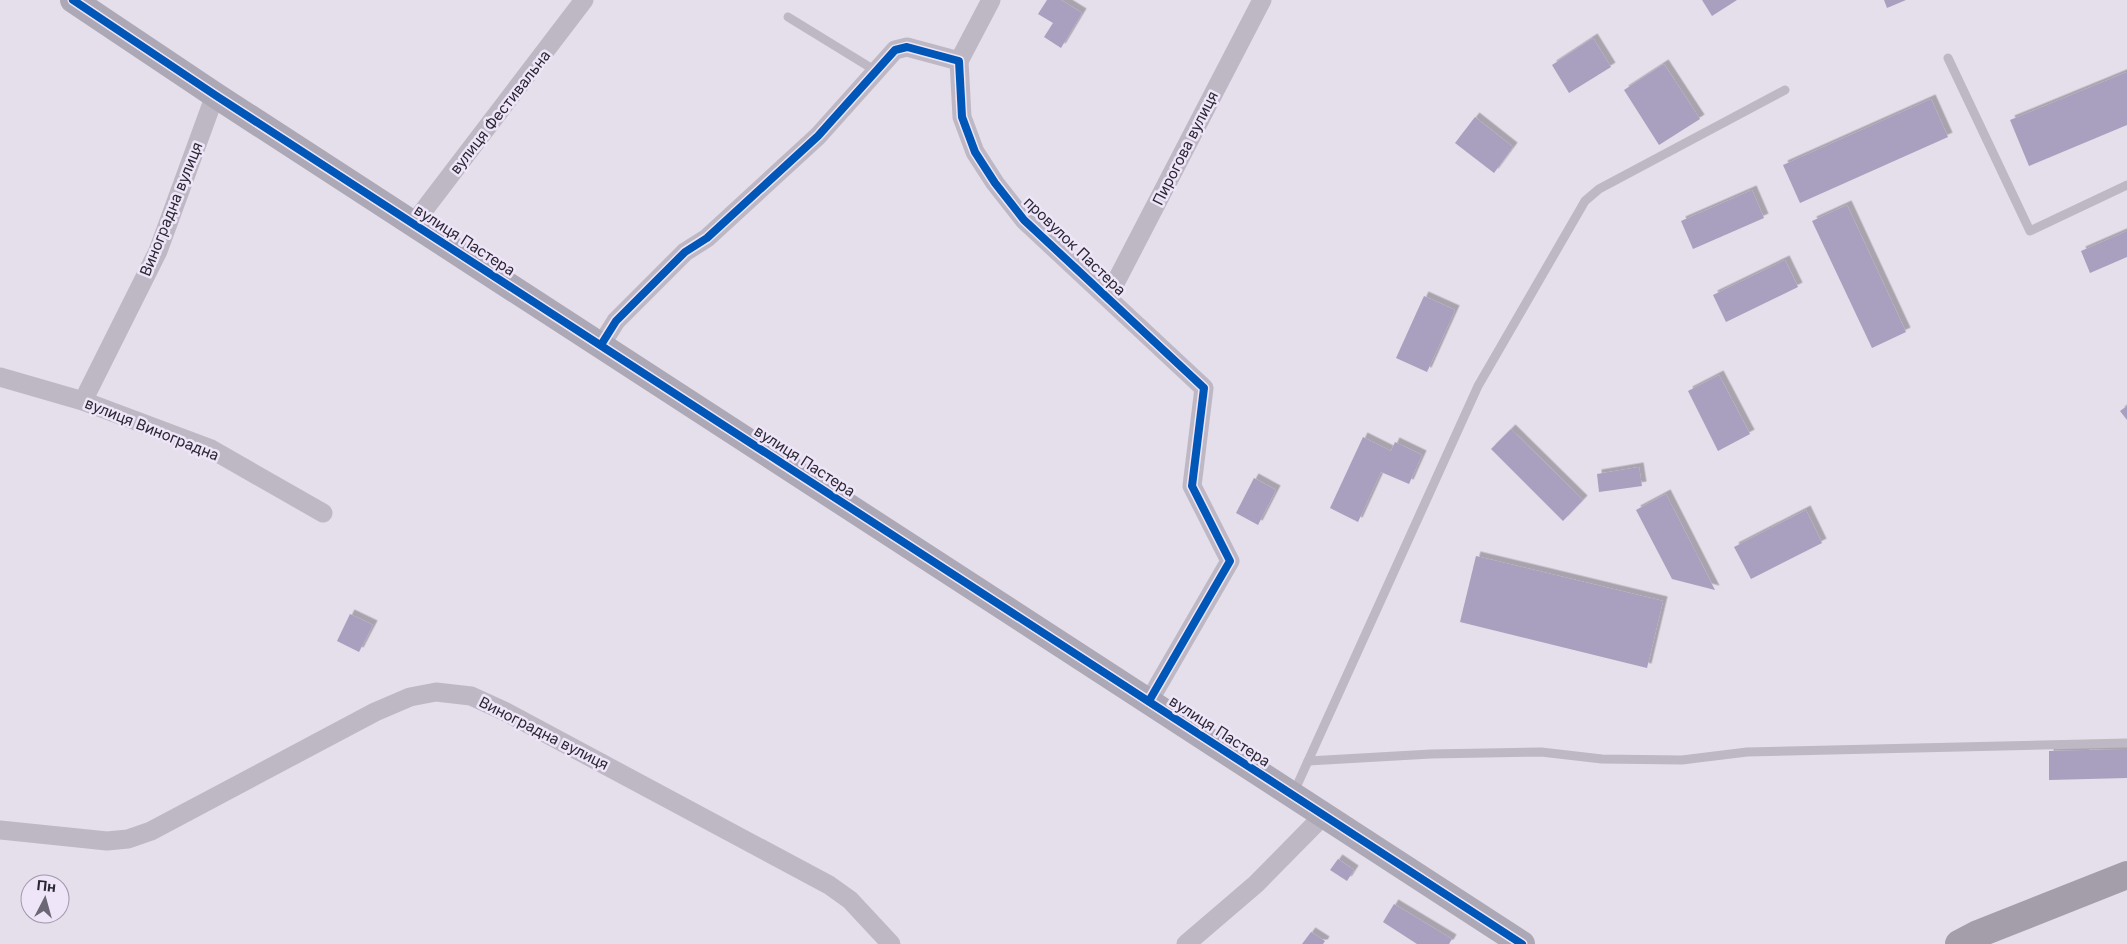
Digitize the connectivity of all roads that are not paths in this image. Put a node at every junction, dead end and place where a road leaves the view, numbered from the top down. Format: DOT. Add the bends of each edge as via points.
graph roads {
  1 [pos="584,0"];
  2 [pos="992,0"];
  3 [pos="1262,0"];
  4 [pos="81,2"];
  5 [pos="788,18"];
  6 [pos="1948,58"];
  7 [pos="959,61"];
  8 [pos="876,70"];
  9 [pos="1785,90"];
  10 [pos="215,95"];
  11 [pos="2127,185"];
  12 [pos="414,223"];
  13 [pos="1108,297"];
  14 [pos="601,345"];
  15 [pos="0,377"];
  16 [pos="83,401"];
  17 [pos="323,513"];
  18 [pos="1149,701"];
  19 [pos="2127,743"];
  20 [pos="1308,761"];
  21 [pos="1293,795"];
  22 [pos="1324,815"];
  23 [pos="0,830"];
  24 [pos="2127,875"];
  25 [pos="891,944"];
  26 [pos="1186,944"];
  27 [pos="1522,944"];
  28 [pos="1959,944"];
  1 -- 12 [label="street, вулиця Фестивальна"];
  2 -- 7 [label="street"];
  3 -- 13 [label="street, Пирогова вулиця"];
  4 -- 10 [label="street, вулиця Пастера"];
  5 -- 8 [label="lane"];
  6 -- 11 [label="lane" via="2030,231"];
  7 -- 8 [label="street" via="907,48 895,50"];
  7 -- 13 [label="street, провулок Пастера" via="962,117 975,152 1024,220"];
  8 -- 14 [label="street" via="818,136 707,238 685,252 616,321"];
  9 -- 20 [label="lane" via="1599,189 1584,201 1478,386"];
  10 -- 12 [label="street, вулиця Пастера"];
  10 -- 16 [label="street, Виноградна вулиця" via="158,251"];
  12 -- 14 [label="street, вулиця Пастера"];
  13 -- 18 [label="street, провулок Пастера" via="1204,388 1192,486 1230,561"];
  14 -- 18 [label="street, вулиця Пастера"];
  15 -- 16 [label="street, вулиця Виноградна"];
  16 -- 17 [label="street, вулиця Виноградна" via="210,449"];
  18 -- 21 [label="street, вулиця Пастера"];
  19 -- 20 [label="lane" via="1747,752 1682,760 1602,758 1541,752"];
  20 -- 21 [label="lane"];
  21 -- 22 [label="street, вулиця Пастера"];
  22 -- 26 [label="street" via="1256,884"];
  22 -- 27 [label="street, вулиця Пастера"];
  23 -- 25 [label="street, Виноградна вулиця" via="107,841 128,839 151,832 375,712 410,697 436,692 471,696 792,863 850,900"];
  24 -- 28 [label="highway"];
}
